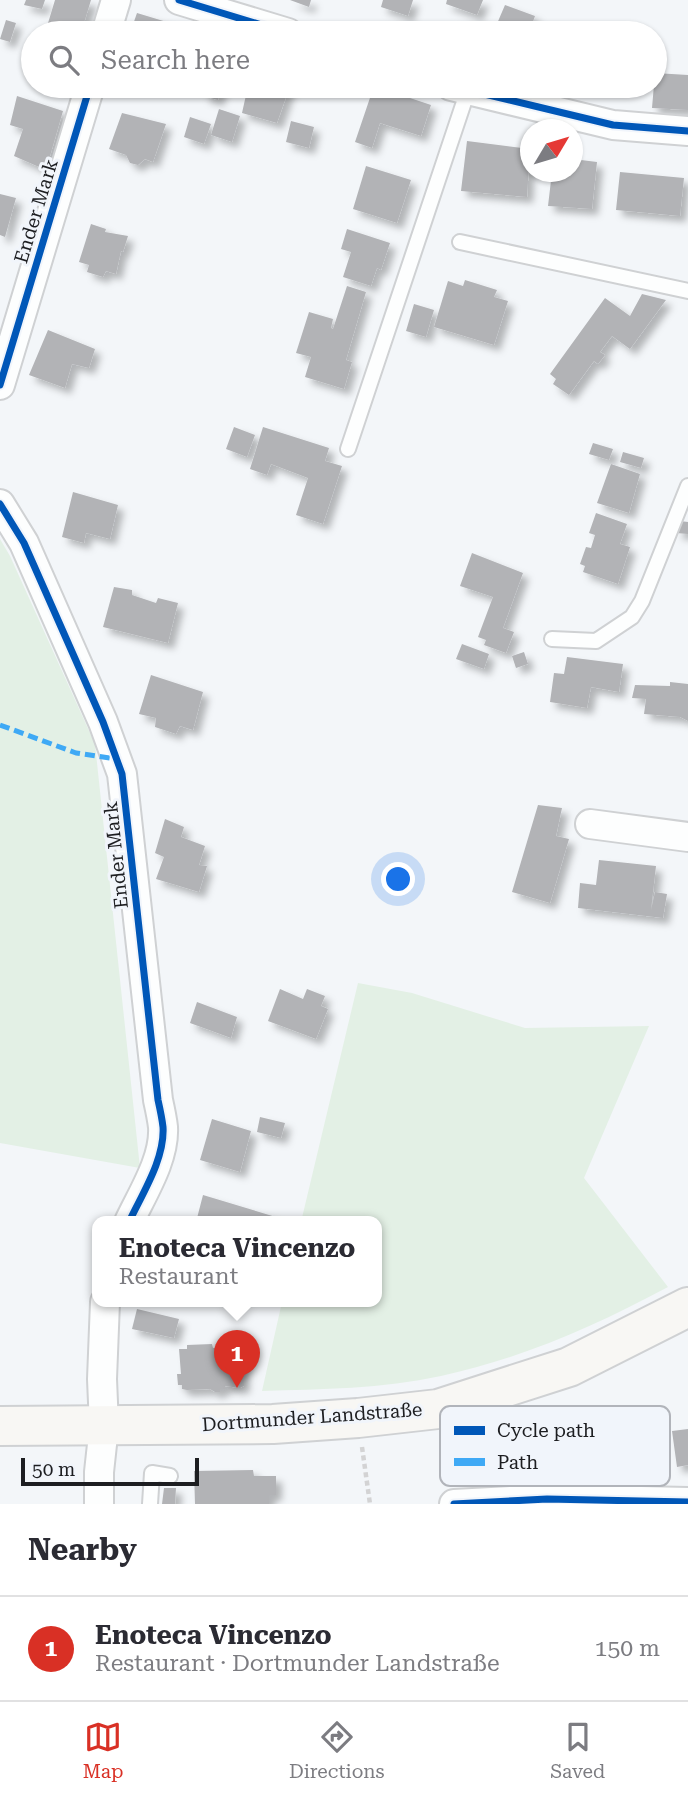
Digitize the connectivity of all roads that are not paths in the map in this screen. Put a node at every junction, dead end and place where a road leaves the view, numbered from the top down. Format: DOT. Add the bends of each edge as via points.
graph roads {
  1 [pos="116,0"];
  2 [pos="179,0"];
  3 [pos="110,21"];
  4 [pos="248,21"];
  5 [pos="86,98"];
  6 [pos="457,98"];
  7 [pos="501,98"];
  8 [pos="688,131"];
  9 [pos="460,243"];
  10 [pos="688,291"];
  11 [pos="0,385"];
  12 [pos="348,449"];
  13 [pos="688,486"];
  14 [pos="0,504"];
  15 [pos="552,639"];
  16 [pos="590,824"];
  17 [pos="688,837"];
  18 [pos="132,1216"];
  19 [pos="105,1307"];
  20 [pos="688,1307"];
  21 [pos="447,1406"];
  22 [pos="440,1408"];
  23 [pos="0,1426"];
  24 [pos="104,1426"];
  25 [pos="170,1476"];
  26 [pos="688,1502"];
  27 [pos="99,1504"];
  28 [pos="150,1504"];
  29 [pos="454,1504"];
  1 -- 3 [label="street"];
  2 -- 4 [label="street"];
  5 -- 11 [label="street, Ender Mark"];
  6 -- 12 [label="lane"];
  7 -- 8 [label="street" via="613,125"];
  9 -- 10 [label="lane"];
  13 -- 15 [label="lane" via="632,617 596,641"];
  14 -- 18 [label="street, Ender Mark" via="24,543 122,774 163,1130 160,1152"];
  16 -- 17 [label="street"];
  19 -- 24 [label="street"];
  20 -- 21 [label="main road, Dortmunder Landstraße" via="569,1367"];
  22 -- 24 [label="main road, Dortmunder Landstraße" via="273,1424"];
  23 -- 24 [label="main road, Dortmunder Landstraße"];
  24 -- 27 [label="street"];
  25 -- 28 [label="lane" via="152,1473"];
  26 -- 29 [label="street" via="547,1499"];
}
